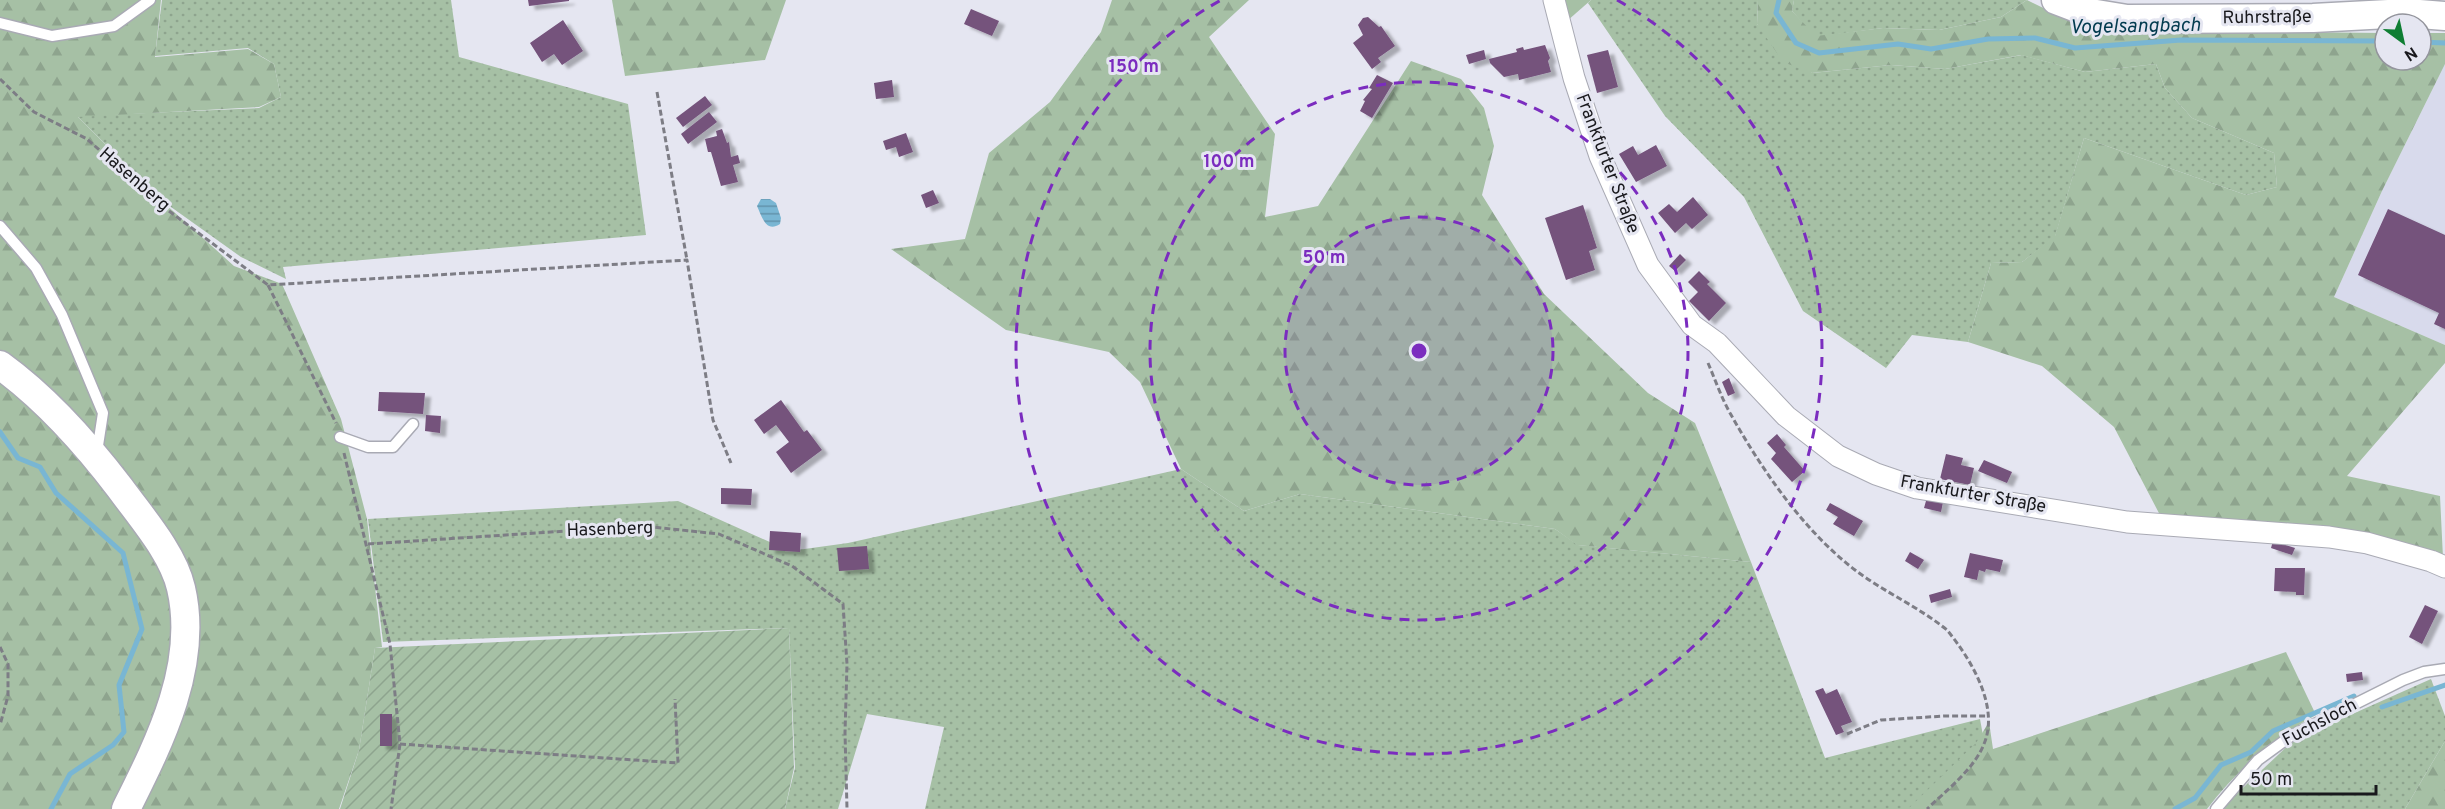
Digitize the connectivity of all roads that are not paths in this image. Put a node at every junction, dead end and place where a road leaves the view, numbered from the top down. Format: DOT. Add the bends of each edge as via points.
graph roads {
  1 [pos="150,0"];
  2 [pos="1554,0"];
  3 [pos="2056,0"];
  4 [pos="2445,16"];
  5 [pos="0,23"];
  6 [pos="0,226"];
  7 [pos="0,365"];
  8 [pos="413,424"];
  9 [pos="340,437"];
  10 [pos="96,457"];
  11 [pos="2445,567"];
  12 [pos="2445,669"];
  13 [pos="126,809"];
  14 [pos="2216,809"];
  1 -- 5 [label="lane" via="114,26 52,36"];
  2 -- 11 [label="street, Frankfurter Straße" via="1600,156 1648,265 1692,325 1717,344 1786,416 1838,456 1917,488 2127,522 2329,537 2367,543"];
  3 -- 4 [label="street, Ruhrstraße" via="2090,13 2127,19 2314,13"];
  6 -- 10 [label="lane" via="36,268 62,315 103,413"];
  7 -- 10 [label="street" via="24,382"];
  8 -- 9 [label="lane" via="393,447 368,447"];
  10 -- 13 [label="street" via="162,544 181,588 186,641 176,692 153,756"];
  12 -- 14 [label="lane, Fuchsloch" via="2403,680 2291,735 2258,760"];
}
